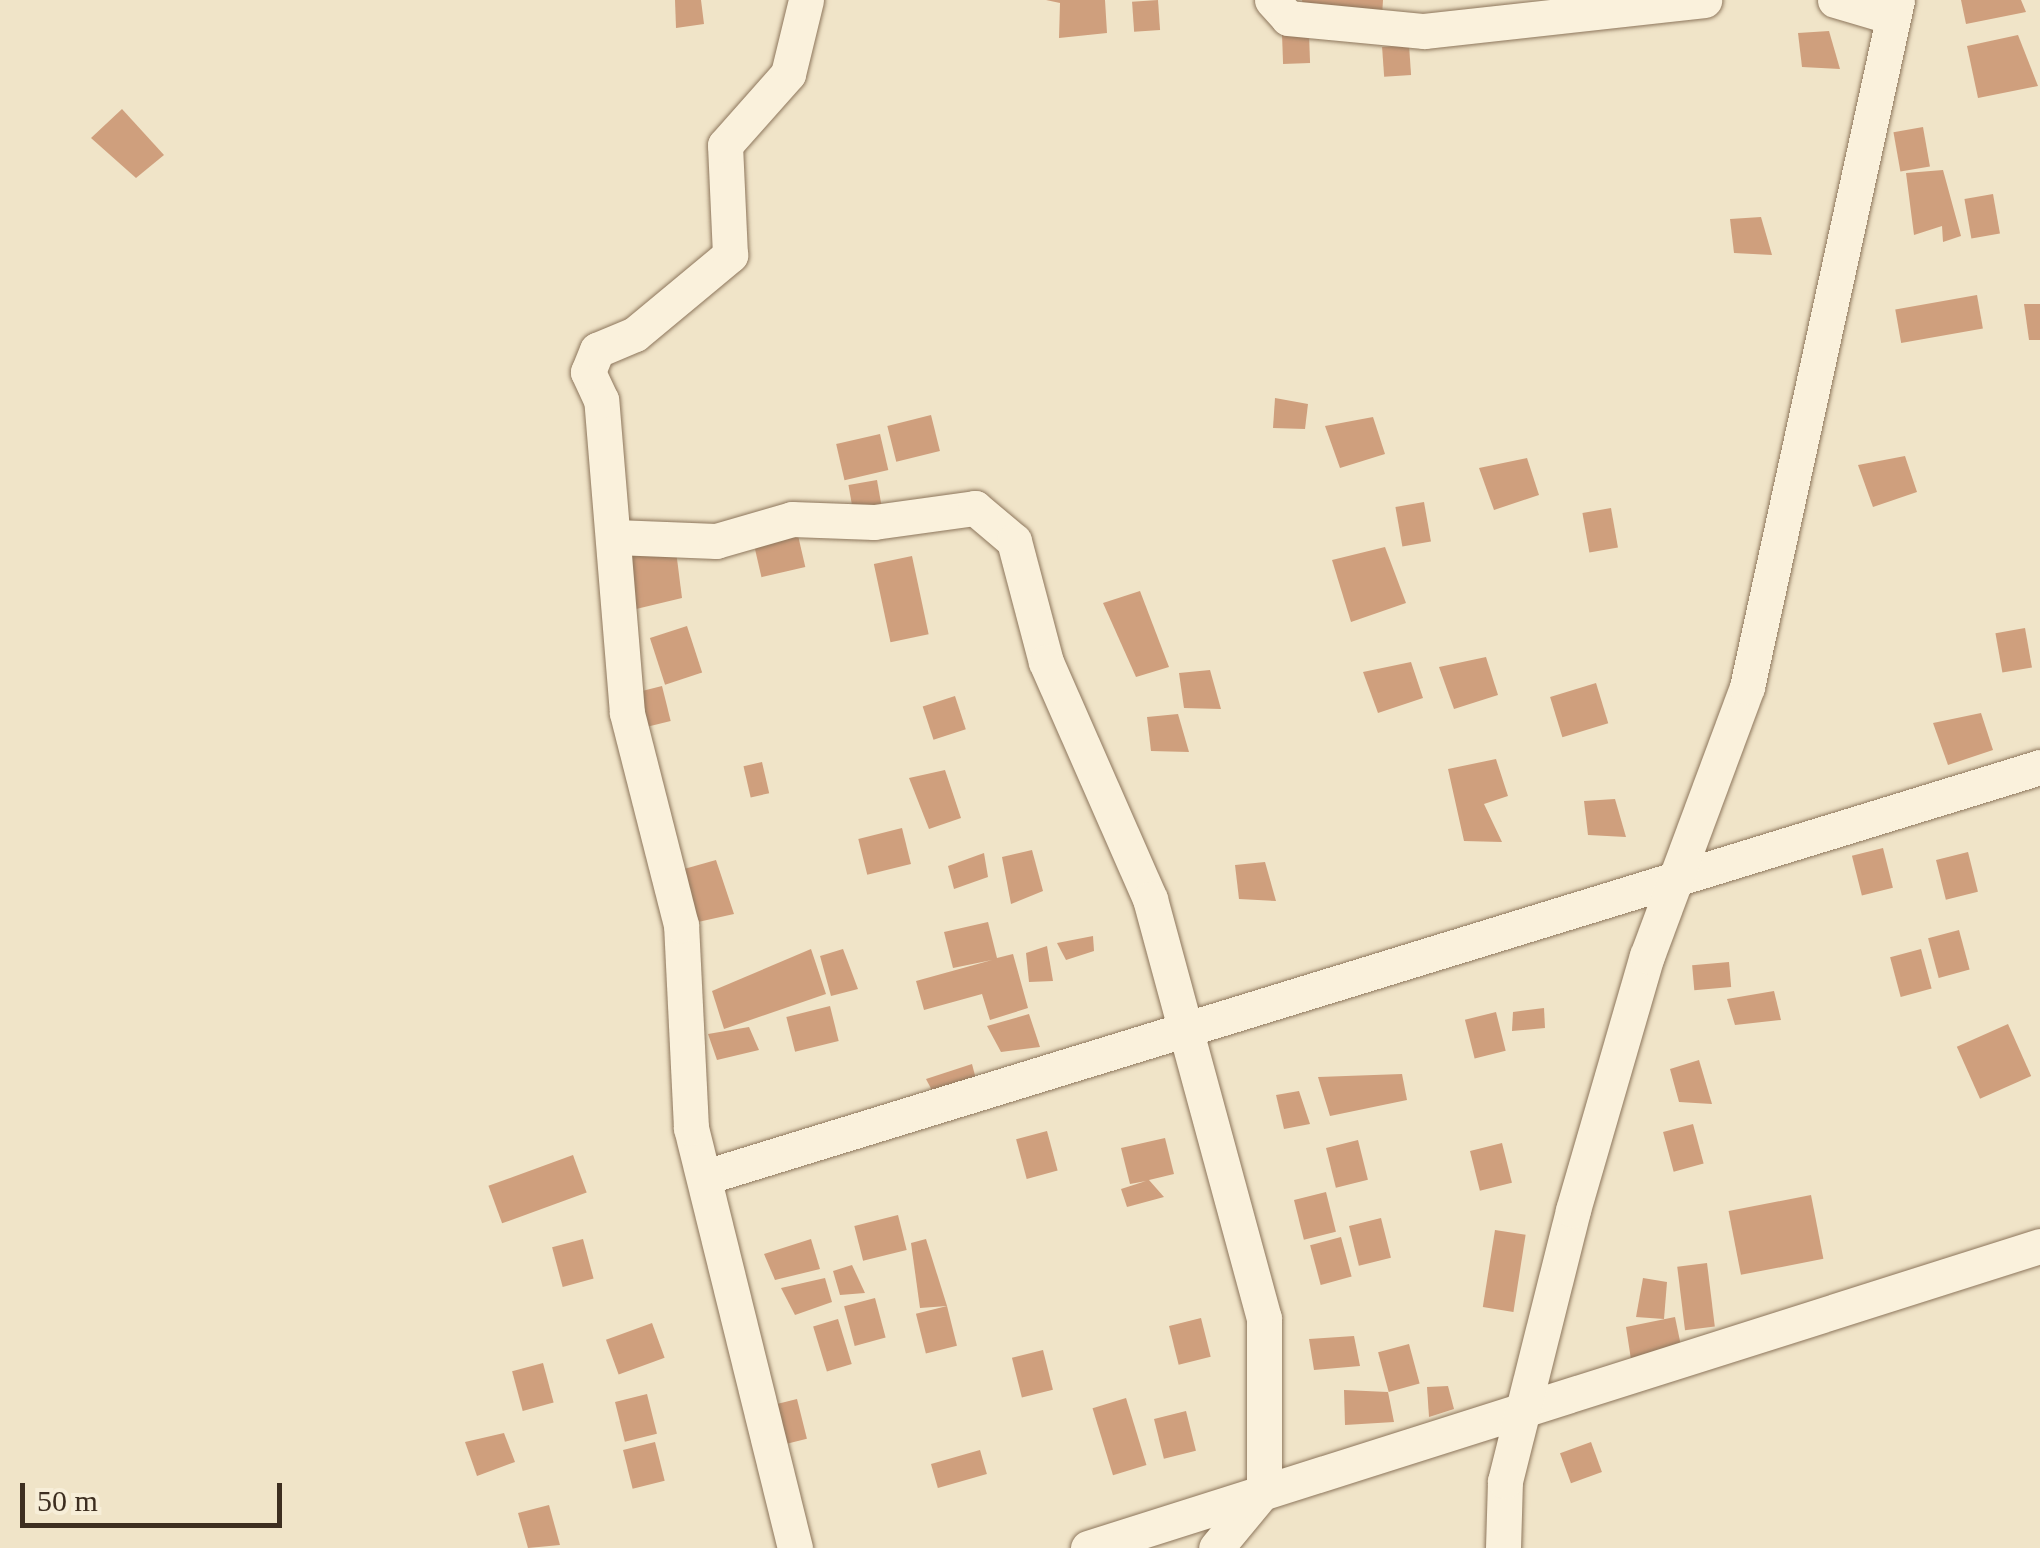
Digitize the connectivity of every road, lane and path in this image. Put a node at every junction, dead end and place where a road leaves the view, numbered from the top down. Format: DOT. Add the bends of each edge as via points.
graph roads {
  1 [pos="806,0"];
  2 [pos="1272,0"];
  3 [pos="1704,0"];
  4 [pos="1835,0"];
  5 [pos="1895,8"];
  6 [pos="616,536"];
  7 [pos="2040,767"];
  8 [pos="1681,872"];
  9 [pos="1191,1032"];
  10 [pos="705,1177"];
  11 [pos="2040,1246"];
  12 [pos="1526,1413"];
  13 [pos="1264,1490"];
  14 [pos="795,1548"];
  15 [pos="1088,1548"];
  16 [pos="1216,1548"];
  17 [pos="1503,1548"];
  1 -- 6 [label="street" via="788,74 725,145 730,255 636,334 589,358"];
  2 -- 3 [label="street" via="1288,18 1424,31"];
  4 -- 5 [label="street"];
  5 -- 8 [label="street" via="1747,687"];
  6 -- 9 [label="street" via="716,541 792,519 874,522 975,508 1001,523 1046,662 1150,899"];
  6 -- 10 [label="street" via="621,674 682,925 686,1082"];
  7 -- 8 [label="street"];
  8 -- 9 [label="street"];
  8 -- 12 [label="street" via="1572,1210"];
  9 -- 10 [label="street"];
  9 -- 13 [label="street" via="1264,1318"];
  10 -- 14 [label="street"];
  11 -- 12 [label="street"];
  12 -- 13 [label="street"];
  12 -- 17 [label="street" via="1500,1508"];
  13 -- 15 [label="street"];
  13 -- 16 [label="street"];
}
